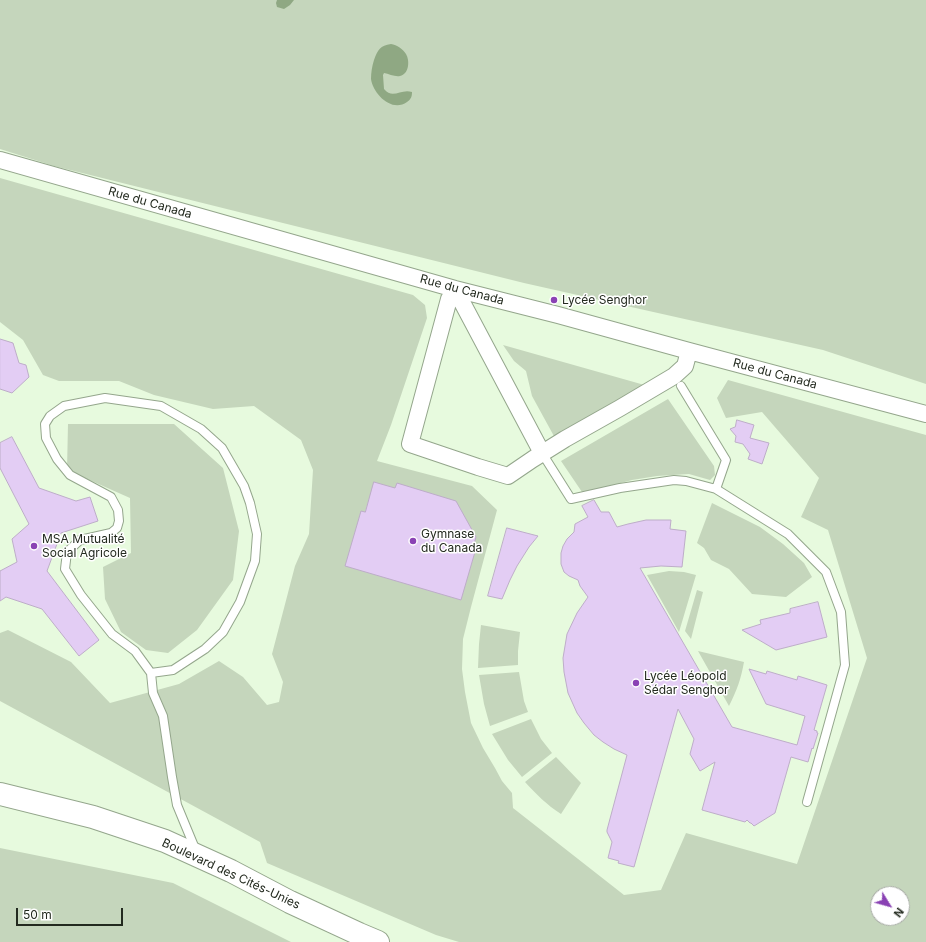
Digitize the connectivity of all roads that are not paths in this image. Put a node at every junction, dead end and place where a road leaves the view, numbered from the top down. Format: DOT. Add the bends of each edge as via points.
graph roads {
  1 [pos="0,160"];
  2 [pos="455,289"];
  3 [pos="689,351"];
  4 [pos="681,386"];
  5 [pos="926,414"];
  6 [pos="542,453"];
  7 [pos="716,489"];
  8 [pos="151,673"];
  9 [pos="0,794"];
  10 [pos="0,801"];
  11 [pos="807,802"];
  12 [pos="34,803"];
  13 [pos="198,856"];
  14 [pos="378,942"];
  1 -- 2 [label="street, Rue du Canada"];
  2 -- 3 [label="street, Rue du Canada"];
  2 -- 6 [label="street"];
  2 -- 6 [label="street" via="449,299 410,444 508,476"];
  3 -- 5 [label="street, Rue du Canada"];
  3 -- 6 [label="street" via="685,366 674,376"];
  4 -- 7 [label="lane" via="726,460"];
  6 -- 7 [label="lane" via="571,499 674,480"];
  7 -- 11 [label="lane" via="788,534 826,572 841,612 845,665"];
  8 -- 8 [label="lane" via="173,670 205,649 222,632 240,602 255,561 257,534 250,503 244,486 222,448 201,429 161,406 105,398 64,406 50,416 45,424 46,438 57,459 70,475 111,497 118,510 119,521 117,528 111,533 80,540 67,552 65,569 81,595 112,634 135,651"];
  8 -- 13 [label="lane" via="153,693 164,716 177,805"];
  9 -- 12 [label="main road, Boulevard des Cités-Unies"];
  10 -- 12 [label="main road, Boulevard des Cités-Unies"];
  12 -- 13 [label="main road, Boulevard des Cités-Unies" via="93,817 165,841"];
  13 -- 14 [label="main road, Boulevard des Cités-Unies"];
}
